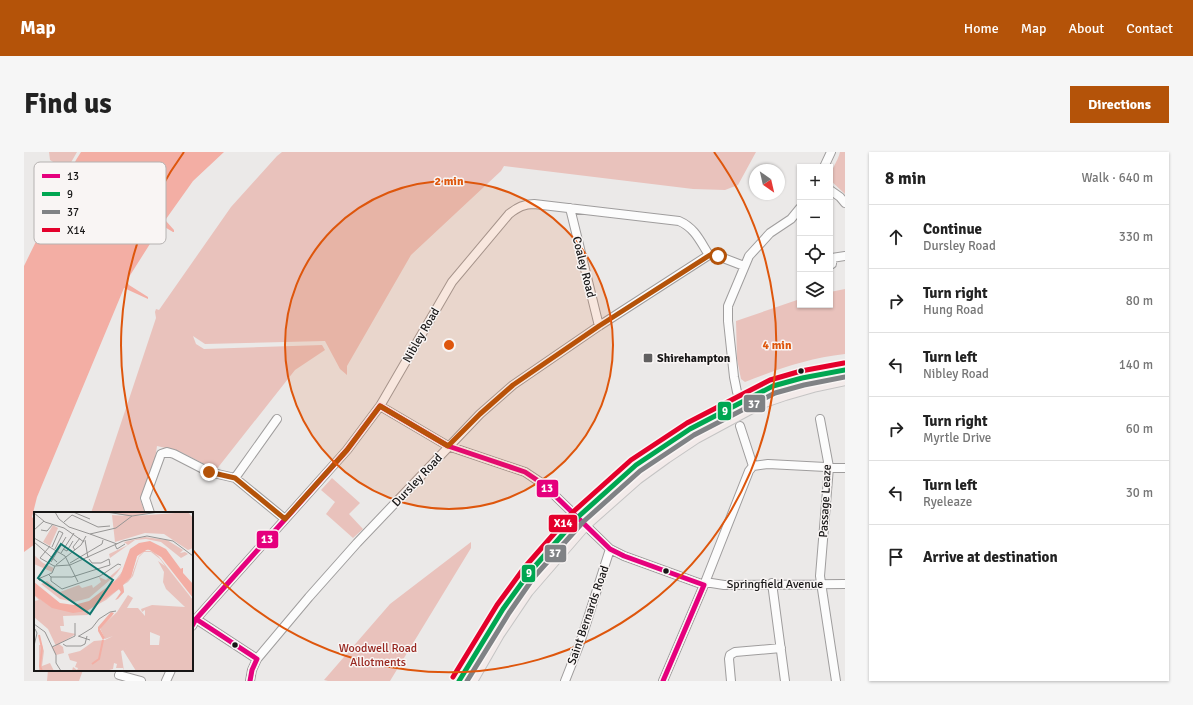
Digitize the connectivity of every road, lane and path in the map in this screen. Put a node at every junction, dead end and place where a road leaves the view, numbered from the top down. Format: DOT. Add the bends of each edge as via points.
graph roads {
  1 [pos="832,152"];
  2 [pos="826,164"];
  3 [pos="833,192"];
  4 [pos="845,203"];
  5 [pos="570,208"];
  6 [pos="797,212"];
  7 [pos="710,255"];
  8 [pos="845,256"];
  9 [pos="833,258"];
  10 [pos="744,266"];
  11 [pos="599,326"];
  12 [pos="845,370"];
  13 [pos="845,379"];
  14 [pos="742,400"];
  15 [pos="380,406"];
  16 [pos="277,419"];
  17 [pos="820,419"];
  18 [pos="740,426"];
  19 [pos="448,446"];
  20 [pos="753,466"];
  21 [pos="829,467"];
  22 [pos="845,468"];
  23 [pos="235,478"];
  24 [pos="150,512"];
  25 [pos="285,519"];
  26 [pos="581,521"];
  27 [pos="610,549"];
  28 [pos="704,584"];
  29 [pos="772,584"];
  30 [pos="821,584"];
  31 [pos="845,584"];
  32 [pos="194,623"];
  33 [pos="781,648"];
  34 [pos="258,659"];
  35 [pos="171,671"];
  36 [pos="119,675"];
  37 [pos="141,681"];
  38 [pos="166,681"];
  39 [pos="250,681"];
  40 [pos="459,681"];
  41 [pos="471,681"];
  42 [pos="565,681"];
  43 [pos="663,681"];
  44 [pos="730,681"];
  45 [pos="785,681"];
  46 [pos="836,681"];
  1 -- 2 [label="street"];
  3 -- 4 [label="street"];
  5 -- 7 [label="street, Nibley Road" via="679,221 694,231"];
  5 -- 11 [label="street, Coaley Road"];
  5 -- 15 [label="street, Nibley Road" via="525,204 509,214 452,282"];
  6 -- 10 [label="street" via="755,248"];
  7 -- 10 [label="street"];
  7 -- 11 [label="street, Dursley Road"];
  8 -- 9 [label="street"];
  10 -- 14 [label="street" via="728,306 734,377 737,392"];
  11 -- 19 [label="street, Dursley Road" via="513,385"];
  12 -- 14 [label="highway" via="773,386"];
  13 -- 26 [label="highway" via="759,403 696,437"];
  14 -- 26 [label="highway" via="647,457 626,474"];
  15 -- 19 [label="street, Springfield Avenue"];
  15 -- 25 [label="street, Nibley Road" via="347,450"];
  16 -- 23 [label="street"];
  17 -- 21 [label="street, Passage Leaze"];
  18 -- 20 [label="street"];
  19 -- 26 [label="street, Springfield Avenue" via="525,472 543,484"];
  19 -- 34 [label="street, Dursley Road" via="347,554"];
  20 -- 21 [label="street" via="768,464"];
  20 -- 28 [label="street" via="746,477"];
  21 -- 22 [label="street"];
  21 -- 30 [label="street, Passage Leaze"];
  23 -- 24 [label="street" via="209,472 168,452 161,454 145,498"];
  23 -- 25 [label="street"];
  25 -- 32 [label="street, Nibley Road"];
  26 -- 27 [label="street, Springfield Avenue"];
  26 -- 40 [label="highway" via="529,572"];
  26 -- 41 [label="highway" via="527,591"];
  27 -- 28 [label="street, Springfield Avenue"];
  27 -- 42 [label="street, Saint Bernards Road"];
  28 -- 29 [label="street, Springfield Avenue"];
  28 -- 43 [label="street"];
  29 -- 30 [label="street, Springfield Avenue"];
  29 -- 33 [label="street"];
  30 -- 31 [label="street, Springfield Avenue"];
  30 -- 46 [label="street, Passage Leaze"];
  32 -- 34 [label="street"];
  33 -- 44 [label="street" via="735,652 730,655"];
  33 -- 45 [label="street"];
  34 -- 39 [label="street, Dursley Road"];
  35 -- 38 [label="street"];
  36 -- 37 [label="street"];
}
